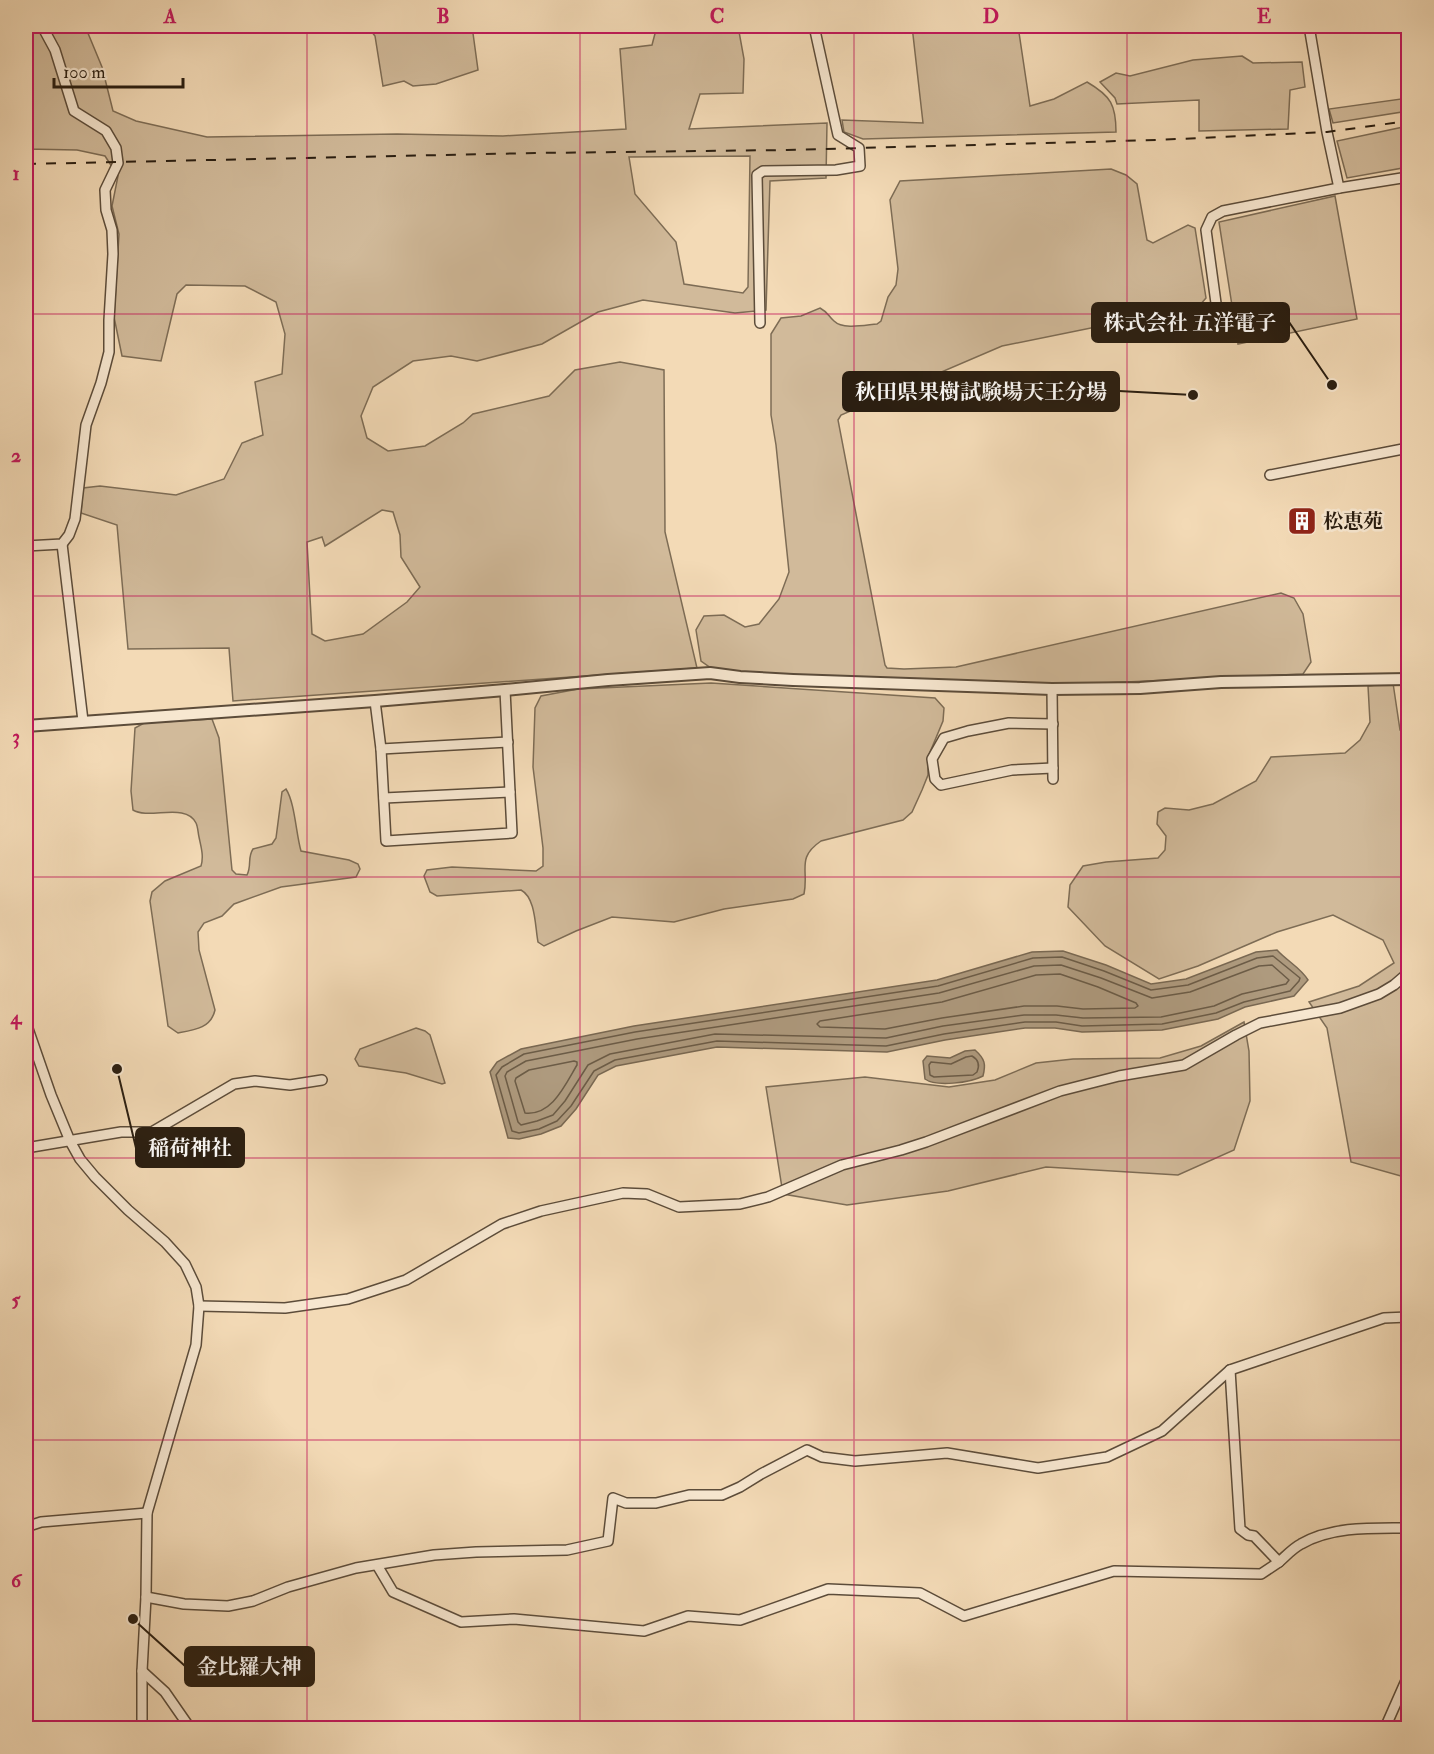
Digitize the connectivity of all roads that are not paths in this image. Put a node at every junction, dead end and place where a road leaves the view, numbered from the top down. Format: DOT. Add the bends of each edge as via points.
graph roads {
  1 [pos="42,26"];
  2 [pos="814,26"];
  3 [pos="1309,26"];
  4 [pos="1408,177"];
  5 [pos="1339,188"];
  6 [pos="1216,303"];
  7 [pos="760,323"];
  8 [pos="1408,448"];
  9 [pos="1270,475"];
  10 [pos="62,544"];
  11 [pos="26,546"];
  12 [pos="1408,679"];
  13 [pos="1052,689"];
  14 [pos="505,690"];
  15 [pos="375,701"];
  16 [pos="83,721"];
  17 [pos="1053,724"];
  18 [pos="26,726"];
  19 [pos="508,742"];
  20 [pos="381,749"];
  21 [pos="1053,768"];
  22 [pos="1053,779"];
  23 [pos="510,792"];
  24 [pos="384,798"];
  25 [pos="1408,973"];
  26 [pos="26,1023"];
  27 [pos="322,1080"];
  28 [pos="70,1141"];
  29 [pos="26,1148"];
  30 [pos="199,1306"];
  31 [pos="1408,1317"];
  32 [pos="1230,1370"];
  33 [pos="147,1513"];
  34 [pos="26,1527"];
  35 [pos="1408,1528"];
  36 [pos="1279,1562"];
  37 [pos="377,1565"];
  38 [pos="146,1597"];
  39 [pos="142,1671"];
  40 [pos="1408,1676"];
  41 [pos="142,1728"];
  42 [pos="190,1728"];
  43 [pos="1385,1728"];
  1 -- 10 [label="street" via="55,50 74,111 106,130 116,148 118,163 105,190 113,254 109,352 86,425 75,519"];
  2 -- 7 [label="street" via="838,135 859,148 860,166 764,171 757,175"];
  3 -- 5 [label="street"];
  4 -- 5 [label="street"];
  5 -- 6 [label="street" via="1223,211 1212,217 1206,230"];
  8 -- 9 [label="street"];
  10 -- 11 [label="street"];
  10 -- 16 [label="street"];
  12 -- 13 [label="street"];
  13 -- 14 [label="street" via="793,680 710,673"];
  13 -- 17 [label="street"];
  14 -- 15 [label="street"];
  14 -- 19 [label="street"];
  15 -- 16 [label="street"];
  15 -- 20 [label="street"];
  16 -- 18 [label="street"];
  17 -- 21 [label="street"];
  17 -- 21 [label="street" via="1009,723 968,731 944,738 932,759 935,779 941,784 1012,770"];
  19 -- 20 [label="street"];
  19 -- 23 [label="street"];
  20 -- 24 [label="street"];
  21 -- 22 [label="street"];
  23 -- 24 [label="street"];
  23 -- 24 [label="street" via="512,833 386,841"];
  25 -- 30 [label="street" via="1379,994 1340,1008 1260,1023 1184,1065 1060,1091 926,1142 843,1165 768,1197 740,1204 679,1207 647,1194 623,1193 502,1224 406,1280 348,1299 285,1308"];
  26 -- 28 [label="street"];
  27 -- 28 [label="street" via="290,1085 255,1081 234,1084 152,1132 121,1132"];
  28 -- 29 [label="street"];
  28 -- 30 [label="street" via="94,1177 185,1264 196,1287"];
  30 -- 33 [label="street" via="196,1345"];
  31 -- 32 [label="street" via="1384,1318"];
  32 -- 36 [label="street" via="1239,1529 1254,1536"];
  32 -- 37 [label="street" via="1162,1431 1107,1457 1038,1468 946,1453 855,1461 822,1457 807,1450 722,1495 689,1495 656,1503 626,1503 613,1498 608,1541 567,1550 434,1555"];
  33 -- 34 [label="street" via="41,1522"];
  33 -- 38 [label="street"];
  35 -- 36 [label="street" via="1351,1530 1318,1536 1299,1545"];
  36 -- 37 [label="street" via="1261,1574 1114,1571 964,1616 920,1593 828,1589 740,1620 688,1616 644,1631 514,1619 461,1622 393,1592"];
  37 -- 38 [label="street" via="228,1606"];
  38 -- 39 [label="street"];
  39 -- 41 [label="street"];
  39 -- 42 [label="street" via="165,1692"];
  40 -- 43 [label="street"];
}
